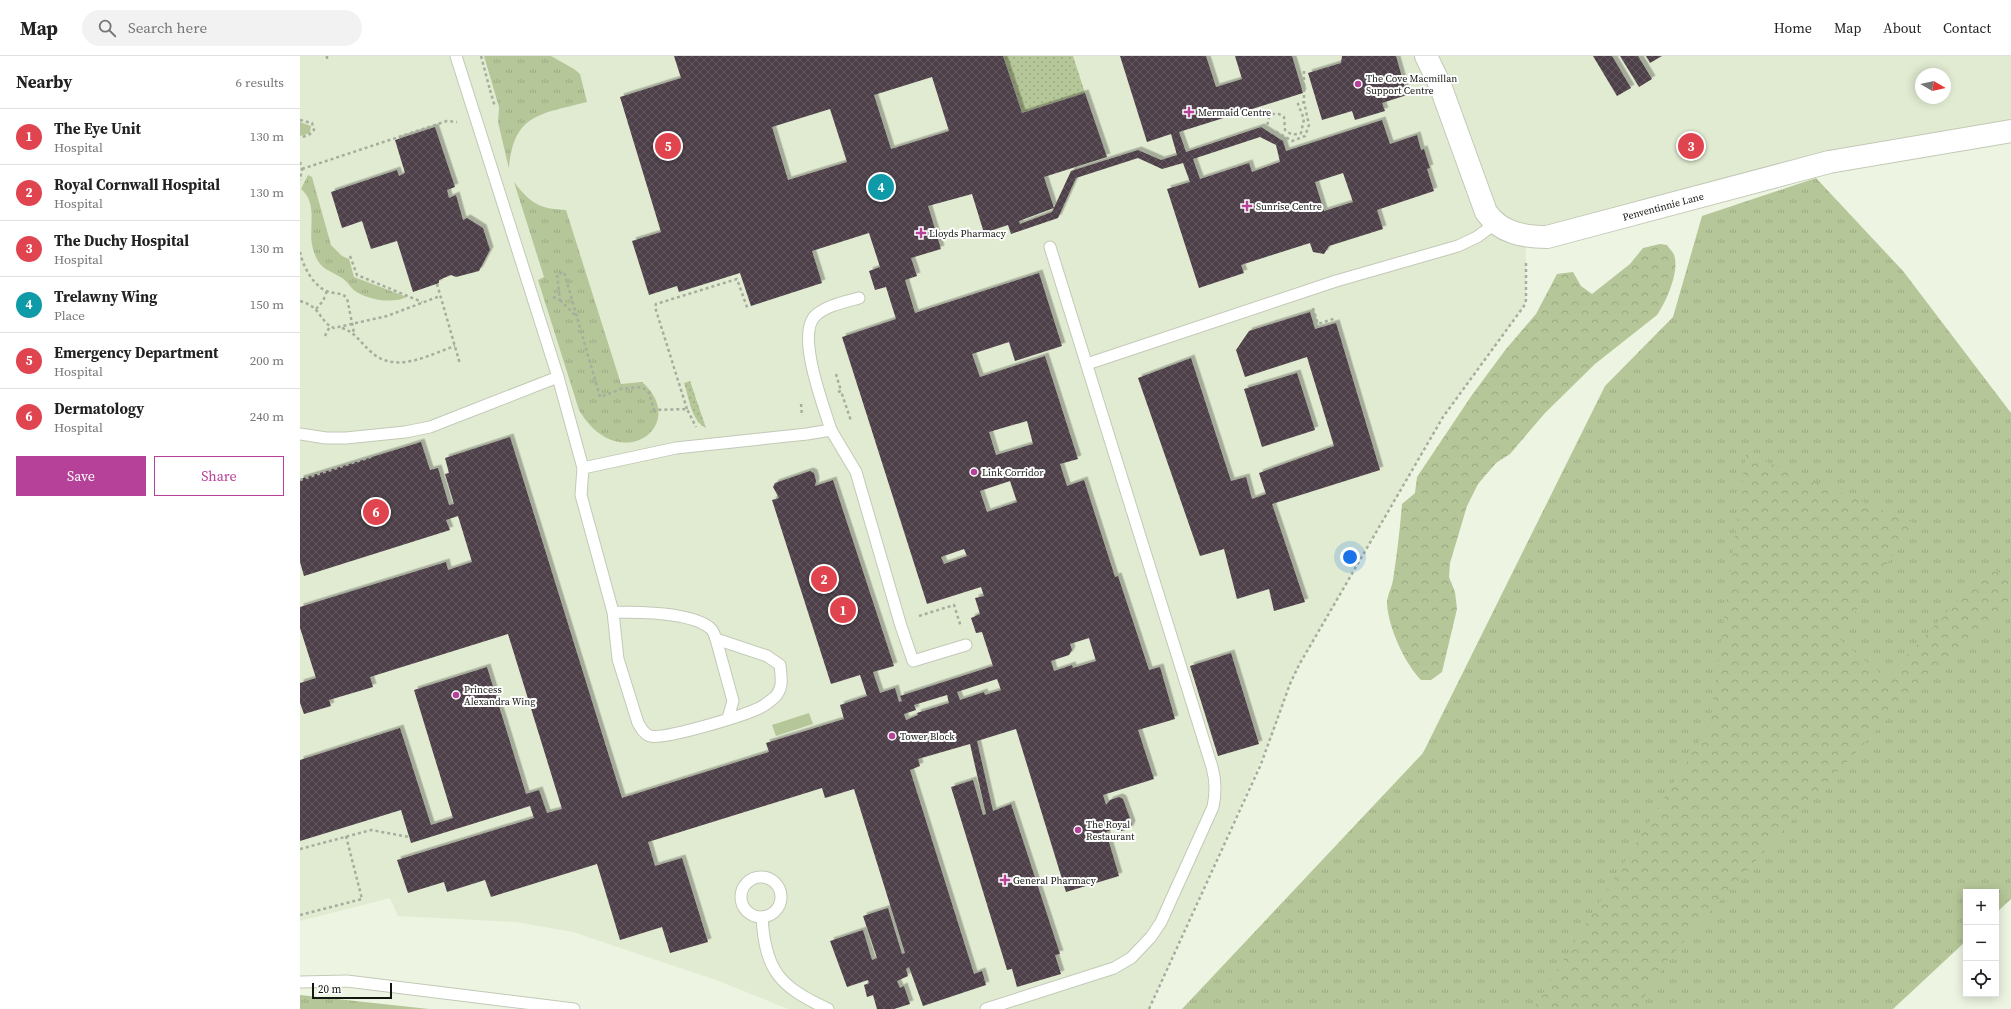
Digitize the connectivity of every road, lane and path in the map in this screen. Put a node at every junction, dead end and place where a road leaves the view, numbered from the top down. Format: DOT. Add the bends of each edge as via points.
graph roads {
  1 [pos="327,56"];
  2 [pos="456,56"];
  3 [pos="1426,56"];
  4 [pos="1642,56"];
  5 [pos="327,62"];
  6 [pos="1648,66"];
  7 [pos="1304,71"];
  8 [pos="490,90"];
  9 [pos="1304,102"];
  10 [pos="494,115"];
  11 [pos="456,116"];
  12 [pos="300,120"];
  13 [pos="2011,131"];
  14 [pos="300,138"];
  15 [pos="300,162"];
  16 [pos="302,169"];
  17 [pos="300,180"];
  18 [pos="1496,223"];
  19 [pos="1526,236"];
  20 [pos="1050,247"];
  21 [pos="300,252"];
  22 [pos="350,256"];
  23 [pos="437,284"];
  24 [pos="327,291"];
  25 [pos="549,291"];
  26 [pos="440,296"];
  27 [pos="859,298"];
  28 [pos="560,300"];
  29 [pos="300,301"];
  30 [pos="422,302"];
  31 [pos="1312,304"];
  32 [pos="316,309"];
  33 [pos="748,310"];
  34 [pos="578,318"];
  35 [pos="1336,318"];
  36 [pos="352,324"];
  37 [pos="330,326"];
  38 [pos="341,328"];
  39 [pos="354,333"];
  40 [pos="325,336"];
  41 [pos="455,346"];
  42 [pos="460,364"];
  43 [pos="1087,364"];
  44 [pos="835,372"];
  45 [pos="558,377"];
  46 [pos="841,391"];
  47 [pos="820,398"];
  48 [pos="687,409"];
  49 [pos="799,420"];
  50 [pos="851,422"];
  51 [pos="699,430"];
  52 [pos="831,430"];
  53 [pos="300,434"];
  54 [pos="584,468"];
  55 [pos="917,609"];
  56 [pos="613,612"];
  57 [pos="716,639"];
  58 [pos="966,645"];
  59 [pos="728,718"];
  60 [pos="346,836"];
  61 [pos="409,837"];
  62 [pos="300,849"];
  63 [pos="300,915"];
  64 [pos="762,917"];
  65 [pos="300,982"];
  66 [pos="574,1009"];
  67 [pos="828,1009"];
  68 [pos="986,1009"];
  69 [pos="1149,1009"];
  1 -- 5 [label="path"];
  2 -- 45 [label="lane"];
  3 -- 18 [label="street, Penventinnie Lane" via="1440,85 1486,212"];
  4 -- 6 [label="path"];
  7 -- 9 [label="path"];
  8 -- 10 [label="path" via="495,107"];
  9 -- 9 [label="path" via="1309,125 1305,136 1292,141 1275,131 1270,133 1267,125 1272,114 1284,117 1285,130 1290,134 1301,133 1304,119 1298,104"];
  11 -- 16 [label="path" via="458,122 447,121"];
  12 -- 14 [label="path" via="312,123 314,130"];
  13 -- 19 [label="street, Penventinnie Lane" via="1829,162 1547,237"];
  15 -- 16 [label="path"];
  16 -- 17 [label="path"];
  18 -- 19 [label="street, Penventinnie Lane" via="1513,233"];
  18 -- 43 [label="lane" via="1477,237 1458,246 1336,281"];
  19 -- 69 [label="path" via="1524,306 1443,418 1299,665 1261,764"];
  20 -- 43 [label="lane"];
  21 -- 24 [label="path" via="308,272 315,282"];
  22 -- 30 [label="path" via="356,275"];
  23 -- 26 [label="path"];
  24 -- 32 [label="path"];
  24 -- 36 [label="path" via="339,293 347,298"];
  25 -- 28 [label="path" via="553,298"];
  26 -- 30 [label="path"];
  26 -- 41 [label="path"];
  27 -- 47 [label="lane" via="825,310 816,315 810,324 809,344"];
  28 -- 34 [label="path"];
  28 -- 34 [label="path" via="558,274 564,272"];
  29 -- 32 [label="path"];
  30 -- 36 [label="path" via="386,316"];
  31 -- 35 [label="path" via="1318,324"];
  32 -- 37 [label="path"];
  33 -- 48 [label="path" via="737,278 656,304"];
  34 -- 48 [label="path" via="600,397 621,389 642,387 649,393 654,410"];
  36 -- 38 [label="path"];
  36 -- 39 [label="path"];
  37 -- 38 [label="path"];
  37 -- 40 [label="path"];
  38 -- 39 [label="path"];
  39 -- 41 [label="path" via="374,356 391,363 412,361"];
  41 -- 42 [label="path"];
  43 -- 68 [label="lane" via="1212,767 1215,797 1213,807 1161,922 1142,949 1114,968"];
  44 -- 46 [label="path"];
  45 -- 53 [label="lane" via="417,430 346,438"];
  45 -- 54 [label="lane"];
  46 -- 47 [label="path"];
  46 -- 50 [label="path"];
  47 -- 49 [label="path" via="800,404 802,418"];
  47 -- 52 [label="lane"];
  48 -- 51 [label="path" via="692,422"];
  52 -- 54 [label="lane" via="676,448"];
  52 -- 58 [label="lane" via="856,472 900,626 913,661"];
  54 -- 56 [label="lane" via="581,495"];
  55 -- 58 [label="path" via="919,616 954,605"];
  56 -- 57 [label="lane" via="644,612 694,620 711,628"];
  56 -- 59 [label="lane" via="618,659 638,723 643,731 649,736 684,732"];
  57 -- 59 [label="lane" via="733,702"];
  57 -- 59 [label="lane" via="767,656 780,665 782,684 775,696 758,709"];
  60 -- 61 [label="path" via="371,830"];
  60 -- 62 [label="path"];
  60 -- 63 [label="path" via="362,899"];
  64 -- 67 [label="lane" via="765,947 776,973 794,992"];
  65 -- 66 [label="lane" via="347,981"];
}
